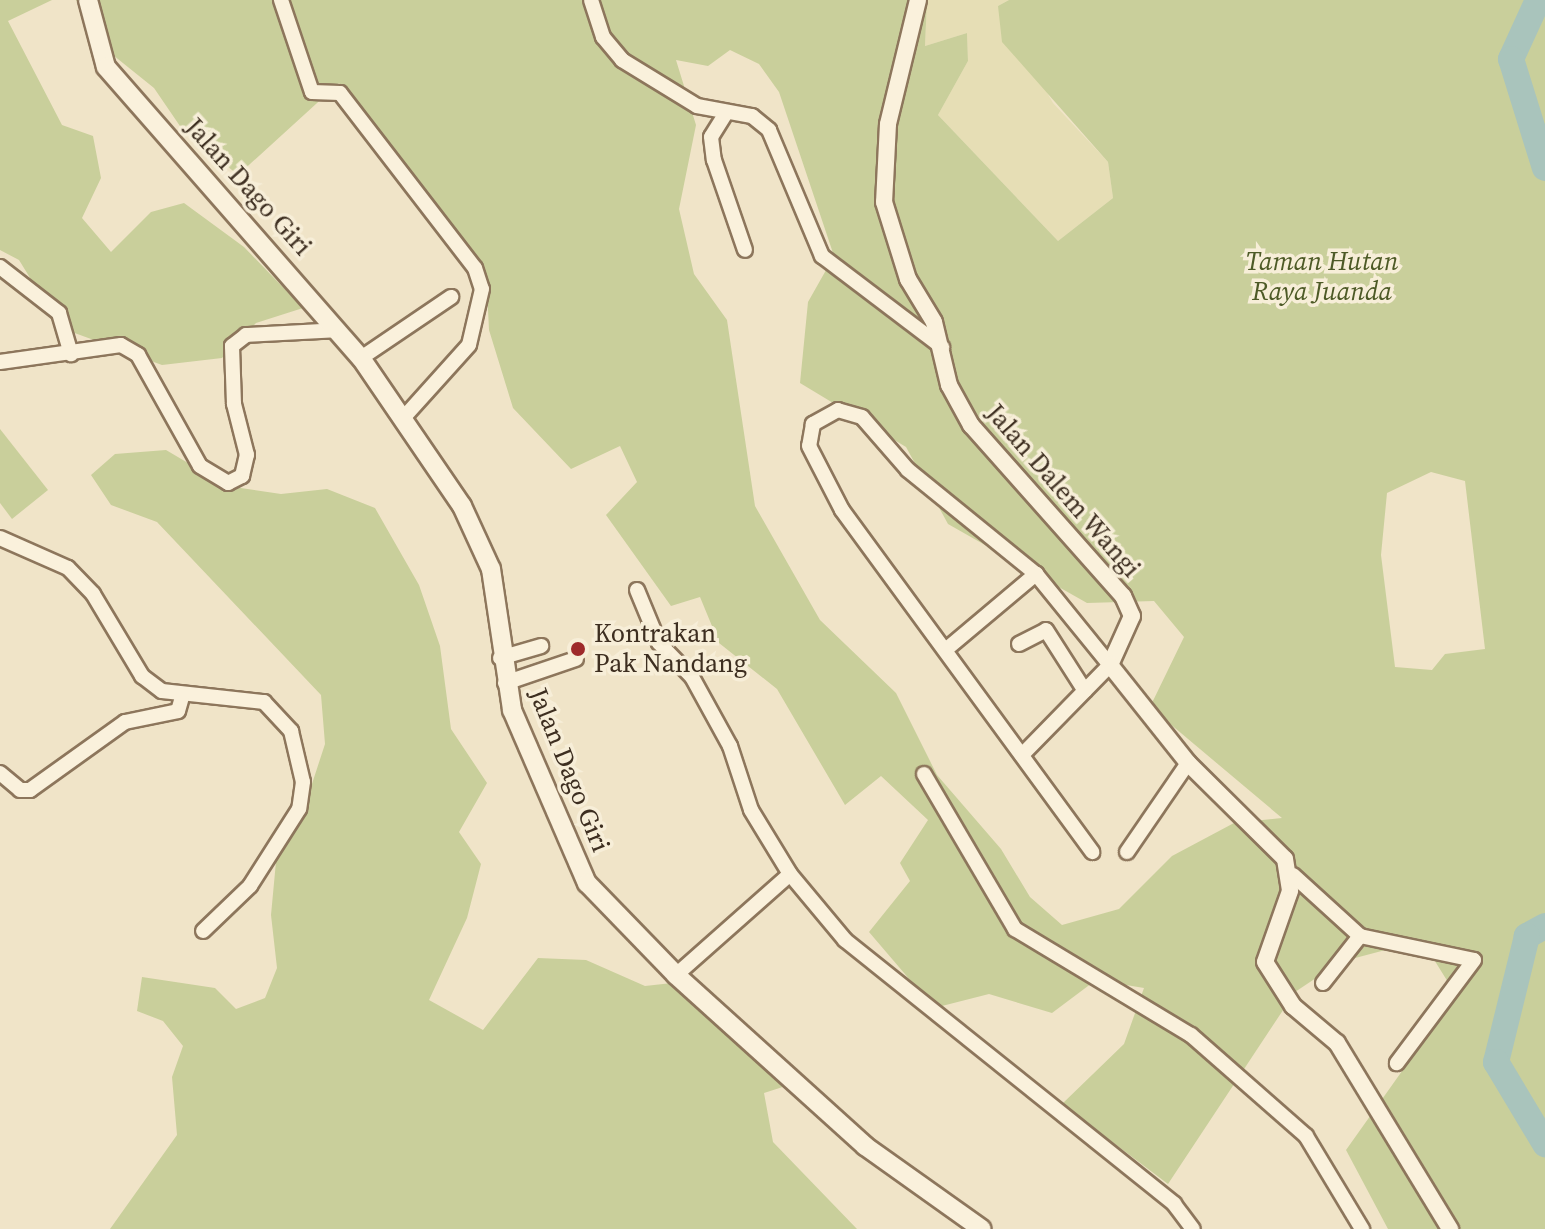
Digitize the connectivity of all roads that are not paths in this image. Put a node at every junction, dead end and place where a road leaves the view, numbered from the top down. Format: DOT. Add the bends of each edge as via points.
graph roads {
  1 [pos="88,0"];
  2 [pos="281,0"];
  3 [pos="591,0"];
  4 [pos="918,0"];
  5 [pos="726,113"];
  6 [pos="745,250"];
  7 [pos="0,267"];
  8 [pos="451,297"];
  9 [pos="338,330"];
  10 [pos="942,347"];
  11 [pos="71,354"];
  12 [pos="361,358"];
  13 [pos="0,362"];
  14 [pos="405,416"];
  15 [pos="0,538"];
  16 [pos="1036,574"];
  17 [pos="637,590"];
  18 [pos="1019,644"];
  19 [pos="541,646"];
  20 [pos="949,647"];
  21 [pos="500,658"];
  22 [pos="576,659"];
  23 [pos="1110,665"];
  24 [pos="505,683"];
  25 [pos="1085,691"];
  26 [pos="182,697"];
  27 [pos="1022,755"];
  28 [pos="1188,763"];
  29 [pos="0,773"];
  30 [pos="924,774"];
  31 [pos="1092,852"];
  32 [pos="1127,852"];
  33 [pos="790,874"];
  34 [pos="1293,875"];
  35 [pos="203,931"];
  36 [pos="1360,936"];
  37 [pos="676,975"];
  38 [pos="1323,983"];
  39 [pos="1397,1063"];
  40 [pos="982,1229"];
  41 [pos="1193,1229"];
  42 [pos="1362,1229"];
  43 [pos="1450,1229"];
  1 -- 9 [label="main road, Jalan Dago Giri" via="106,67"];
  2 -- 14 [label="street" via="312,92 340,93 475,268 482,289 469,345"];
  3 -- 5 [label="street" via="603,37 622,60 697,106"];
  4 -- 10 [label="street, Jalan Dalem Wangi" via="888,124 884,202 891,239"];
  5 -- 6 [label="street" via="711,137 714,160"];
  5 -- 10 [label="street" via="752,116 769,130 822,256"];
  7 -- 11 [label="street" via="59,313"];
  8 -- 12 [label="street"];
  9 -- 11 [label="street" via="246,335 232,346 234,404 247,455 242,476 228,483 200,466 138,355 121,345"];
  9 -- 12 [label="main road, Jalan Dago Giri"];
  10 -- 23 [label="street, Jalan Dalem Wangi" via="949,385 971,425 1123,596 1132,616"];
  11 -- 13 [label="street"];
  12 -- 14 [label="main road, Jalan Dago Giri"];
  14 -- 21 [label="main road, Jalan Dago Giri" via="484,547"];
  15 -- 26 [label="street" via="68,568 93,594 142,676"];
  16 -- 20 [label="street"];
  16 -- 20 [label="street" via="908,470 862,417 838,410 820,417 809,446 842,510"];
  16 -- 23 [label="street"];
  17 -- 33 [label="street" via="659,643 692,677 730,746 742,793"];
  18 -- 25 [label="street" via="1046,630"];
  19 -- 21 [label="street"];
  20 -- 27 [label="street"];
  21 -- 24 [label="main road, Jalan Dago Giri"];
  22 -- 24 [label="street"];
  23 -- 25 [label="street"];
  23 -- 28 [label="street"];
  24 -- 37 [label="main road, Jalan Dago Giri" via="530,759 587,883"];
  25 -- 27 [label="street"];
  26 -- 29 [label="street" via="178,711 125,722 30,790 20,790"];
  26 -- 35 [label="street" via="246,697 271,708 291,731 303,782 299,809 279,843 250,886"];
  27 -- 31 [label="street"];
  28 -- 32 [label="street"];
  28 -- 34 [label="street"];
  30 -- 42 [label="street" via="1015,929 1191,1035 1306,1136"];
  33 -- 37 [label="street"];
  33 -- 41 [label="street" via="876,971 1174,1204"];
  34 -- 36 [label="street"];
  34 -- 43 [label="street" via="1265,962 1293,1006 1337,1043"];
  36 -- 38 [label="street"];
  36 -- 39 [label="street" via="1474,960"];
  37 -- 40 [label="main road, Jalan Dago Giri" via="877,1156"];
}
